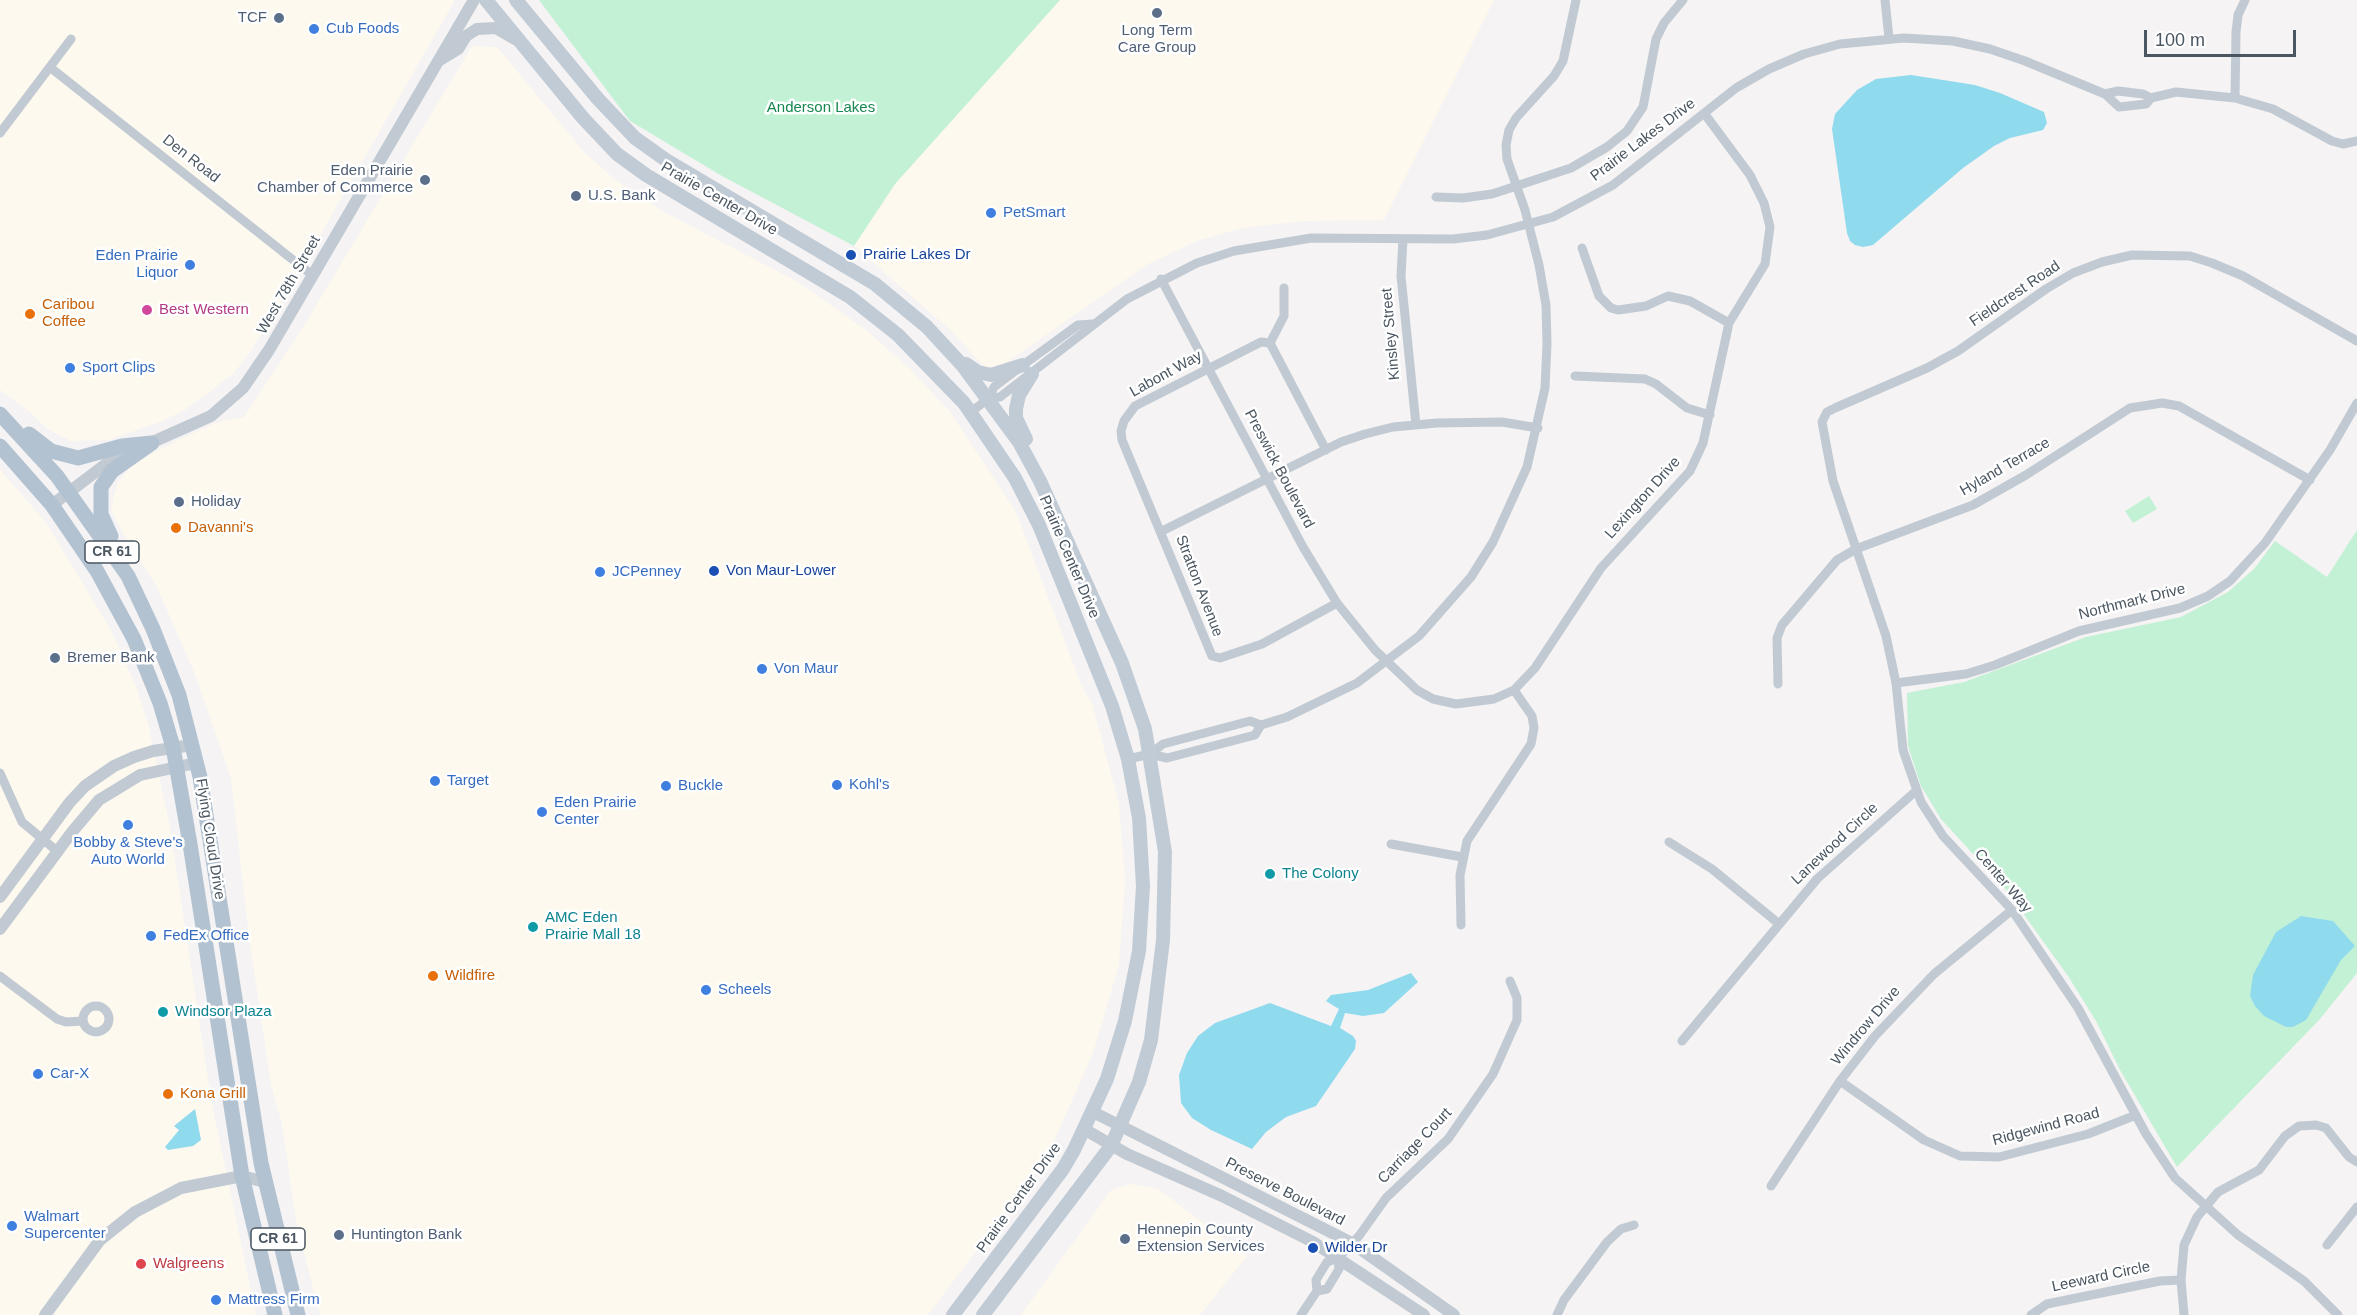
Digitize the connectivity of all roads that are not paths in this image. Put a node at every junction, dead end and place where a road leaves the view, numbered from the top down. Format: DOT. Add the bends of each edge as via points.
graph roads {
  1 [pos="474,0"];
  2 [pos="486,0"];
  3 [pos="516,0"];
  4 [pos="1576,0"];
  5 [pos="1683,0"];
  6 [pos="1885,0"];
  7 [pos="2245,0"];
  8 [pos="1889,38"];
  9 [pos="71,39"];
  10 [pos="520,43"];
  11 [pos="436,63"];
  12 [pos="51,68"];
  13 [pos="2105,94"];
  14 [pos="2151,98"];
  15 [pos="2235,98"];
  16 [pos="1704,113"];
  17 [pos="0,133"];
  18 [pos="2357,141"];
  19 [pos="1517,186"];
  20 [pos="1436,197"];
  21 [pos="1529,225"];
  22 [pos="1403,239"];
  23 [pos="1582,248"];
  24 [pos="312,275"];
  25 [pos="1161,279"];
  26 [pos="1284,288"];
  27 [pos="1729,323"];
  28 [pos="2357,341"];
  29 [pos="1270,343"];
  30 [pos="954,355"];
  31 [pos="1209,368"];
  32 [pos="1028,369"];
  33 [pos="1575,376"];
  34 [pos="989,398"];
  35 [pos="2357,403"];
  36 [pos="971,412"];
  37 [pos="1827,412"];
  38 [pos="0,413"];
  39 [pos="1710,415"];
  40 [pos="1416,426"];
  41 [pos="1538,428"];
  42 [pos="152,443"];
  43 [pos="0,446"];
  44 [pos="1326,450"];
  45 [pos="1268,479"];
  46 [pos="2310,480"];
  47 [pos="69,490"];
  48 [pos="51,505"];
  49 [pos="1058,518"];
  50 [pos="1162,531"];
  51 [pos="1856,549"];
  52 [pos="128,576"];
  53 [pos="1337,603"];
  54 [pos="1387,663"];
  55 [pos="1896,683"];
  56 [pos="1778,684"];
  57 [pos="1514,690"];
  58 [pos="1261,725"];
  59 [pos="192,745"];
  60 [pos="172,747"];
  61 [pos="1150,754"];
  62 [pos="1128,759"];
  63 [pos="196,763"];
  64 [pos="177,767"];
  65 [pos="0,774"];
  66 [pos="1917,790"];
  67 [pos="41,839"];
  68 [pos="1669,842"];
  69 [pos="1391,844"];
  70 [pos="57,851"];
  71 [pos="1462,857"];
  72 [pos="0,897"];
  73 [pos="2012,910"];
  74 [pos="1778,923"];
  75 [pos="1461,925"];
  76 [pos="0,929"];
  77 [pos="0,976"];
  78 [pos="1510,981"];
  79 [pos="83,1021"];
  80 [pos="1682,1041"];
  81 [pos="1840,1081"];
  82 [pos="1093,1112"];
  83 [pos="2136,1115"];
  84 [pos="1121,1127"];
  85 [pos="1084,1129"];
  86 [pos="1111,1146"];
  87 [pos="2357,1162"];
  88 [pos="261,1163"];
  89 [pos="242,1176"];
  90 [pos="265,1182"];
  91 [pos="1771,1186"];
  92 [pos="2204,1207"];
  93 [pos="2357,1207"];
  94 [pos="1634,1225"];
  95 [pos="1352,1243"];
  96 [pos="2327,1245"];
  97 [pos="1338,1258"];
  98 [pos="2181,1280"];
  99 [pos="1317,1291"];
  100 [pos="45,1315"];
  101 [pos="275,1315"];
  102 [pos="298,1315"];
  103 [pos="953,1315"];
  104 [pos="982,1315"];
  105 [pos="1300,1315"];
  106 [pos="1424,1315"];
  107 [pos="1454,1315"];
  108 [pos="1557,1315"];
  109 [pos="2031,1315"];
  110 [pos="2184,1315"];
  111 [pos="2338,1315"];
  1 -- 11 [label="street, West 78th Street"];
  2 -- 10 [label="main road, Prairie Center Drive"];
  3 -- 30 [label="main road, Prairie Center Drive" via="635,138 875,284"];
  4 -- 19 [label="street" via="1563,61 1509,130 1507,159"];
  5 -- 19 [label="street" via="1664,22 1656,39 1643,107 1631,126 1590,159"];
  6 -- 8 [label="street"];
  7 -- 15 [label="street" via="2236,32"];
  8 -- 13 [label="street, Prairie Lakes Drive" via="1953,41 1990,49"];
  8 -- 16 [label="street, Prairie Lakes Drive" via="1840,44 1804,54 1736,88"];
  9 -- 12 [label="street"];
  10 -- 11 [label="street" via="496,28 482,28 471,32 458,49"];
  10 -- 36 [label="main road, Prairie Center Drive" via="599,137 631,165 850,297 921,356"];
  11 -- 24 [label="street, West 78th Street"];
  12 -- 17 [label="street"];
  12 -- 24 [label="street, Den Road"];
  13 -- 14 [label="street, Prairie Lakes Drive" via="2118,91"];
  13 -- 14 [label="street, Prairie Lakes Drive" via="2119,106 2146,104"];
  14 -- 15 [label="street, Prairie Lakes Drive" via="2176,92"];
  15 -- 18 [label="street, Prairie Lakes Drive" via="2273,109 2332,141"];
  16 -- 21 [label="street, Prairie Lakes Drive" via="1613,184 1584,202"];
  16 -- 27 [label="street, Lexington Drive" via="1750,174 1770,227 1765,264"];
  19 -- 20 [label="street" via="1463,198"];
  19 -- 21 [label="street"];
  21 -- 22 [label="street, Prairie Lakes Drive" via="1453,239"];
  21 -- 41 [label="street" via="1542,282 1547,344"];
  22 -- 25 [label="street, Prairie Lakes Drive" via="1311,238 1272,242 1197,263"];
  22 -- 40 [label="street, Kinsley Street" via="1401,276"];
  23 -- 27 [label="street" via="1599,296 1611,308 1646,306 1668,296 1690,301"];
  24 -- 42 [label="street, West 78th Street" via="257,370 231,401 211,416"];
  25 -- 31 [label="street, Preswick Boulevard"];
  25 -- 32 [label="street, Prairie Lakes Drive"];
  26 -- 29 [label="street" via="1284,316"];
  27 -- 39 [label="street, Lexington Drive"];
  28 -- 37 [label="street, Fieldcrest Road" via="2212,263 2190,256 2132,255 2073,273 1958,351"];
  29 -- 31 [label="street, Labont Way" via="1254,343"];
  29 -- 44 [label="street"];
  30 -- 32 [label="main road" via="978,372 991,375"];
  30 -- 34 [label="main road, Prairie Center Drive"];
  31 -- 45 [label="street, Preswick Boulevard"];
  31 -- 50 [label="street, Labont Way" via="1135,406 1124,421 1122,440"];
  32 -- 34 [label="street, Prairie Lakes Drive" via="1000,397"];
  32 -- 49 [label="main road" via="1017,401 1017,418 1043,467"];
  33 -- 39 [label="street" via="1645,380 1687,408"];
  34 -- 36 [label="street, Prairie Lakes Drive"];
  34 -- 49 [label="main road, Prairie Center Drive" via="1019,442"];
  35 -- 46 [label="street, Northmark Drive"];
  36 -- 62 [label="main road, Prairie Center Drive" via="1015,478 1039,525 1112,706"];
  37 -- 51 [label="street, Center Way" via="1822,422 1826,451"];
  38 -- 42 [label="main road" via="51,451 69,458 86,459 122,446"];
  38 -- 47 [label="main road, Flying Cloud Drive / CR 61"];
  39 -- 57 [label="street, Lexington Drive" via="1690,471 1601,568 1539,662"];
  40 -- 41 [label="street" via="1502,422"];
  40 -- 44 [label="street" via="1365,434"];
  41 -- 54 [label="street" via="1512,506 1482,560 1446,607"];
  42 -- 47 [label="street, West 78th Street" via="110,461"];
  42 -- 52 [label="main road" via="112,471 99,497 101,514 125,558"];
  43 -- 48 [label="main road, Flying Cloud Drive / CR 61"];
  44 -- 45 [label="street"];
  45 -- 50 [label="street"];
  45 -- 53 [label="street, Preswick Boulevard"];
  46 -- 51 [label="street, Hyland Terrace" via="2194,412 2179,406 2144,404 2115,416 1973,505"];
  46 -- 55 [label="street, Northmark Drive" via="2248,563 2230,581 2197,602 2079,631 1966,674"];
  47 -- 48 [label="street, West 78th Street"];
  47 -- 52 [label="main road, Flying Cloud Drive / CR 61"];
  48 -- 60 [label="main road, Flying Cloud Drive / CR 61" via="118,606 148,672"];
  49 -- 61 [label="main road, Prairie Center Drive" via="1122,663"];
  50 -- 53 [label="street, Stratton Avenue" via="1209,653 1216,658 1262,644"];
  51 -- 55 [label="street, Center Way" via="1886,636"];
  51 -- 56 [label="street, Hyland Terrace" via="1837,560 1782,626 1776,651"];
  52 -- 59 [label="main road, Flying Cloud Drive / CR 61" via="170,670"];
  53 -- 54 [label="street, Preswick Boulevard"];
  54 -- 57 [label="street, Lexington Drive" via="1432,699 1471,703"];
  54 -- 58 [label="street" via="1323,702"];
  55 -- 66 [label="street, Center Way" via="1903,750"];
  57 -- 71 [label="street" via="1532,716 1531,744 1475,825"];
  58 -- 61 [label="street" via="1250,722 1174,741"];
  58 -- 61 [label="street" via="1254,735 1167,758"];
  59 -- 60 [label="street"];
  59 -- 63 [label="main road, Flying Cloud Drive / CR 61"];
  60 -- 64 [label="main road, Flying Cloud Drive / CR 61"];
  60 -- 67 [label="street" via="134,757 99,776 70,802"];
  61 -- 62 [label="street"];
  61 -- 84 [label="main road, Prairie Center Drive" via="1165,852 1163,940 1151,1040"];
  62 -- 82 [label="main road, Prairie Center Drive" via="1139,818 1143,886 1139,951 1125,1021"];
  63 -- 64 [label="street"];
  63 -- 88 [label="main road, Flying Cloud Drive / CR 61"];
  64 -- 70 [label="street" via="140,775 114,789 85,814"];
  64 -- 89 [label="main road, Flying Cloud Drive / CR 61"];
  65 -- 67 [label="street" via="22,822"];
  66 -- 73 [label="street, Center Way" via="1943,836"];
  66 -- 74 [label="street, Lanewood Circle" via="1831,866"];
  67 -- 70 [label="street"];
  67 -- 72 [label="street"];
  68 -- 74 [label="street" via="1712,869"];
  69 -- 71 [label="street"];
  70 -- 76 [label="street"];
  71 -- 75 [label="street"];
  73 -- 81 [label="street, Windrow Drive" via="1908,999"];
  73 -- 83 [label="street, Center Way" via="2078,1008"];
  74 -- 80 [label="street, Lanewood Circle"];
  77 -- 79 [label="street" via="57,1019"];
  78 -- 95 [label="street, Carriage Court" via="1517,1020 1493,1074 1448,1138 1386,1198"];
  81 -- 83 [label="street, Ridgewind Road" via="1924,1140 1960,1156 1999,1157 2088,1134"];
  81 -- 91 [label="street, Windrow Drive"];
  82 -- 84 [label="street, Preserve Boulevard"];
  82 -- 85 [label="main road, Prairie Center Drive"];
  83 -- 92 [label="street, Center Way" via="2175,1178"];
  84 -- 86 [label="main road, Prairie Center Drive"];
  84 -- 95 [label="street, Preserve Boulevard"];
  85 -- 86 [label="street"];
  85 -- 103 [label="main road, Prairie Center Drive" via="1063,1169"];
  86 -- 97 [label="street" via="1251,1211"];
  86 -- 104 [label="main road, Prairie Center Drive"];
  87 -- 92 [label="street" via="2326,1128 2299,1126 2285,1136 2259,1170 2218,1192"];
  88 -- 89 [label="street"];
  88 -- 90 [label="main road, Flying Cloud Drive / CR 61"];
  89 -- 90 [label="street"];
  89 -- 100 [label="street" via="181,1188 126,1217 96,1245"];
  89 -- 101 [label="main road, Flying Cloud Drive / CR 61"];
  90 -- 102 [label="main road, Flying Cloud Drive / CR 61"];
  92 -- 98 [label="street" via="2189,1229"];
  92 -- 111 [label="street, Center Way" via="2304,1281"];
  93 -- 96 [label="street"];
  94 -- 108 [label="street" via="1621,1229 1607,1242"];
  95 -- 97 [label="street, Carriage Court"];
  95 -- 107 [label="street, Preserve Boulevard"];
  97 -- 99 [label="street, Carriage Court" via="1327,1262 1316,1280"];
  97 -- 99 [label="street" via="1339,1269 1327,1289"];
  97 -- 106 [label="street"];
  98 -- 109 [label="street, Leeward Circle" via="2047,1304"];
  98 -- 110 [label="street"];
  99 -- 105 [label="street"];
}
